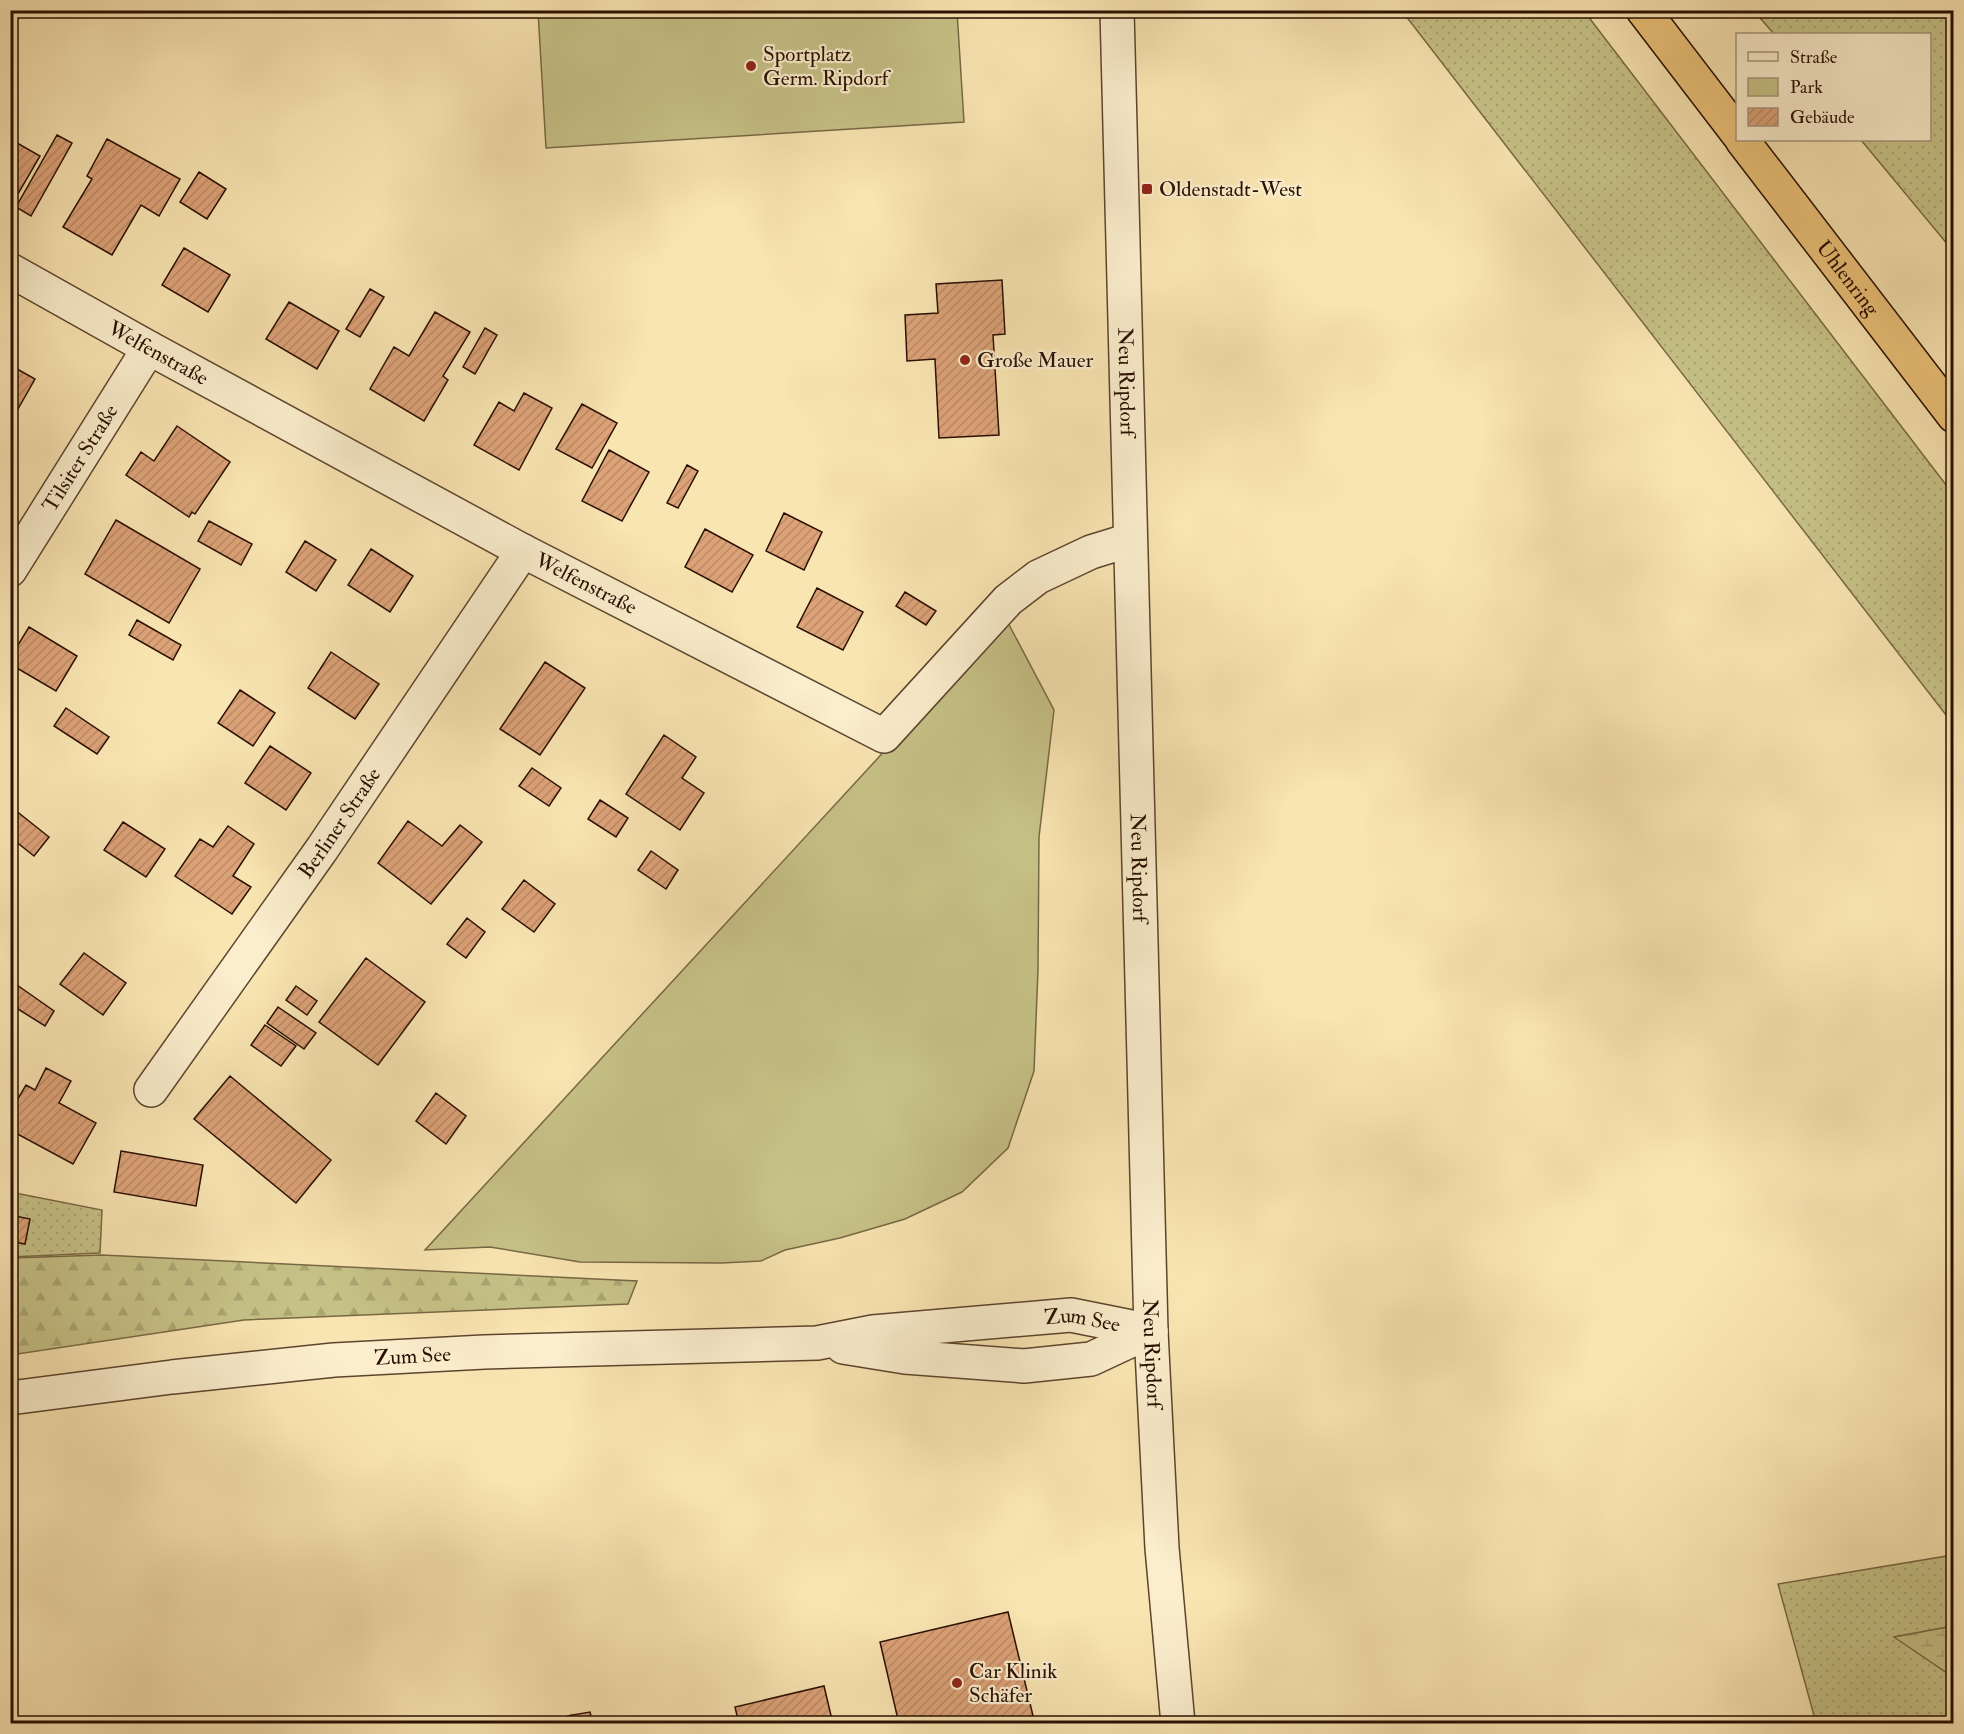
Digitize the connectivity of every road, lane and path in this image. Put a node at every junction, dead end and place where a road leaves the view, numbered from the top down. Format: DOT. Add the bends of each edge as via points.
graph roads {
  1 [pos="1117,10"];
  2 [pos="1642,10"];
  3 [pos="1736,133"];
  4 [pos="1743,141"];
  5 [pos="10,270"];
  6 [pos="149,348"];
  7 [pos="1953,416"];
  8 [pos="1131,540"];
  9 [pos="523,551"];
  10 [pos="10,570"];
  11 [pos="151,1090"];
  12 [pos="1151,1331"];
  13 [pos="818,1343"];
  14 [pos="10,1398"];
  15 [pos="1178,1724"];
  1 -- 8 [label="street, Neu Ripdorf"];
  2 -- 3 [label="highway"];
  4 -- 7 [label="highway, Uhlenring"];
  5 -- 6 [label="street, Welfenstraße"];
  6 -- 9 [label="street, Welfenstraße"];
  6 -- 10 [label="street, Tilsiter Straße"];
  8 -- 9 [label="street, Welfenstraße" via="1092,552 1038,577 1008,600 884,736"];
  8 -- 12 [label="street, Neu Ripdorf"];
  9 -- 11 [label="street, Berliner Straße" via="322,849"];
  12 -- 13 [label="street, Zum See" via="1071,1315 873,1332"];
  12 -- 13 [label="street, Zum See" via="1091,1359 1024,1366 905,1357"];
  12 -- 15 [label="street, Neu Ripdorf" via="1162,1548"];
  13 -- 14 [label="street, Zum See" via="334,1360"];
}
